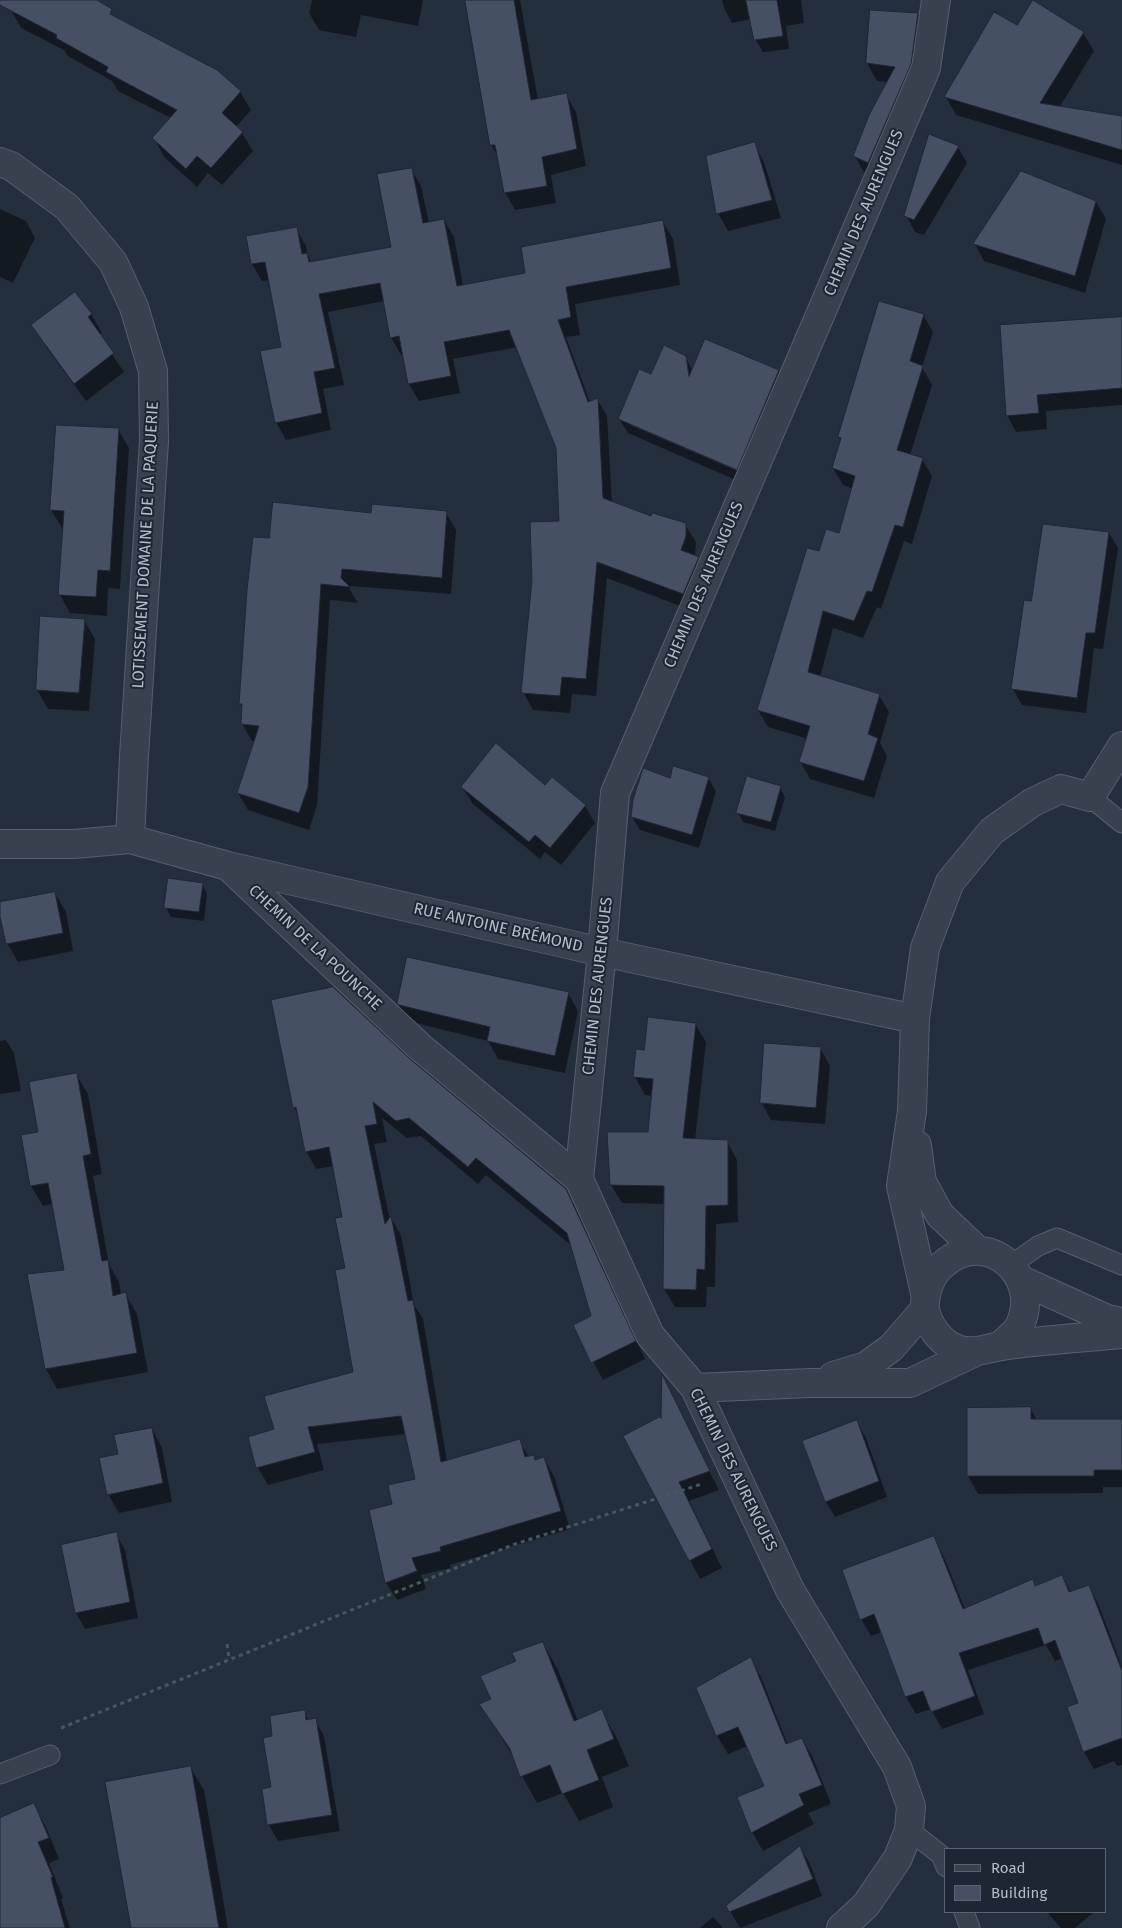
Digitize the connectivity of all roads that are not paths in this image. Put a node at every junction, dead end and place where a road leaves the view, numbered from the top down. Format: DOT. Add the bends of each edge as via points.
graph roads {
  1 [pos="936,0"];
  2 [pos="0,162"];
  3 [pos="1122,746"];
  4 [pos="1090,797"];
  5 [pos="1122,823"];
  6 [pos="130,839"];
  7 [pos="0,844"];
  8 [pos="228,866"];
  9 [pos="602,952"];
  10 [pos="915,1019"];
  11 [pos="912,1111"];
  12 [pos="579,1179"];
  13 [pos="977,1250"];
  14 [pos="1122,1265"];
  15 [pos="1016,1272"];
  16 [pos="925,1301"];
  17 [pos="1122,1322"];
  18 [pos="1122,1334"];
  19 [pos="987,1349"];
  20 [pos="810,1383"];
  21 [pos="696,1388"];
  22 [pos="50,1755"];
  23 [pos="0,1774"];
  24 [pos="909,1830"];
  25 [pos="944,1862"];
  26 [pos="964,1913"];
  27 [pos="841,1928"];
  28 [pos="970,1928"];
  1 -- 9 [label="street, CHEMIN DES AURENGUES" via="926,68 615,793"];
  2 -- 6 [label="street, LOTISSEMENT DOMAINE DE LA PAQUERIE" via="12,166 66,207 113,262 134,306 153,371 154,441"];
  3 -- 4 [label="street"];
  4 -- 5 [label="lane"];
  4 -- 10 [label="street" via="1061,789 1033,802 992,831 950,882 925,948"];
  6 -- 7 [label="street, CHEMIN DE LA POUNCHE" via="74,844"];
  6 -- 8 [label="street, CHEMIN DE LA POUNCHE"];
  8 -- 9 [label="street, RUE ANTOINE BRÉMOND"];
  8 -- 12 [label="street, CHEMIN DE LA POUNCHE" via="420,1047"];
  9 -- 10 [label="street, RUE ANTOINE BRÉMOND"];
  9 -- 12 [label="street, CHEMIN DES AURENGUES"];
  10 -- 11 [label="street"];
  11 -- 13 [label="street" via="922,1182 940,1216"];
  11 -- 16 [label="street" via="901,1186"];
  12 -- 21 [label="street, CHEMIN DES AURENGUES" via="650,1335"];
  13 -- 15 [label="street" via="995,1254"];
  13 -- 16 [label="street" via="954,1255 935,1271"];
  14 -- 15 [label="lane" via="1058,1238 1038,1246"];
  15 -- 17 [label="street" via="1106,1318"];
  15 -- 19 [label="street" via="1026,1305 1018,1329"];
  16 -- 19 [label="street" via="931,1325 942,1339 957,1349"];
  16 -- 20 [label="street" via="891,1348 866,1366"];
  18 -- 19 [label="street"];
  19 -- 20 [label="street" via="910,1383"];
  20 -- 21 [label="street"];
  21 -- 24 [label="street, CHEMIN DES AURENGUES" via="790,1590 897,1767 911,1806"];
  22 -- 23 [label="lane"];
  24 -- 25 [label="lane" via="941,1855"];
  24 -- 27 [label="street, CHEMIN DES AURENGUES" via="898,1858 866,1905"];
  26 -- 28 [label="lane"];
}
